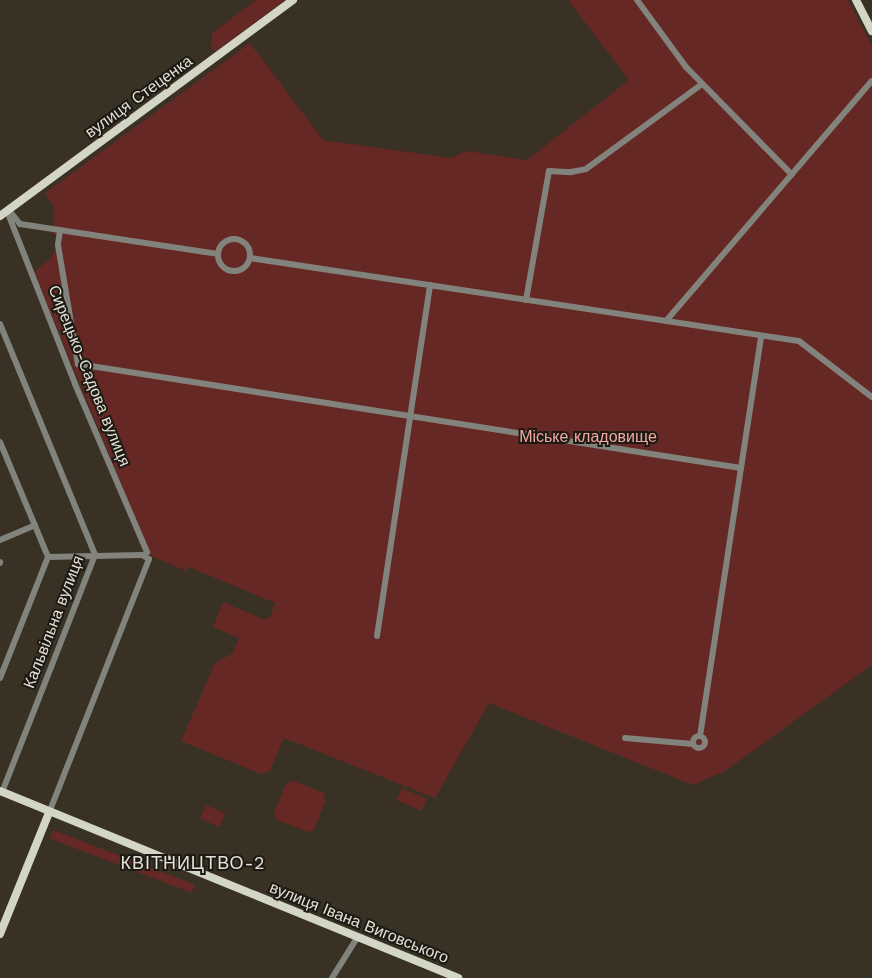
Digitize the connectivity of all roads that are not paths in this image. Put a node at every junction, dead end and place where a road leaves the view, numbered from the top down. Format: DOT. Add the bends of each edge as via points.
graph roads {
  1 [pos="293,0"];
  2 [pos="637,0"];
  3 [pos="856,0"];
  4 [pos="869,18"];
  5 [pos="872,31"];
  6 [pos="872,81"];
  7 [pos="702,84"];
  8 [pos="792,175"];
  9 [pos="5,212"];
  10 [pos="60,230"];
  11 [pos="218,254"];
  12 [pos="250,258"];
  13 [pos="430,285"];
  14 [pos="526,300"];
  15 [pos="666,322"];
  16 [pos="0,324"];
  17 [pos="761,336"];
  18 [pos="872,397"];
  19 [pos="411,418"];
  20 [pos="0,442"];
  21 [pos="741,468"];
  22 [pos="35,525"];
  23 [pos="0,540"];
  24 [pos="95,555"];
  25 [pos="148,555"];
  26 [pos="48,557"];
  27 [pos="377,636"];
  28 [pos="0,678"];
  29 [pos="700,736"];
  30 [pos="625,738"];
  31 [pos="693,744"];
  32 [pos="1,792"];
  33 [pos="49,813"];
  34 [pos="0,934"];
  35 [pos="356,938"];
  36 [pos="332,978"];
  37 [pos="458,978"];
  1 -- 9 [label="main road, вулиця Стеценка"];
  2 -- 7 [label="street"];
  3 -- 4 [label="main road"];
  4 -- 5 [label="main road"];
  6 -- 8 [label="street"];
  7 -- 8 [label="street"];
  7 -- 14 [label="street" via="586,169 549,171"];
  8 -- 15 [label="street"];
  9 -- 10 [label="street" via="20,224"];
  9 -- 25 [label="street, Сирецько-Садова вулиця"];
  10 -- 11 [label="street"];
  10 -- 19 [label="street" via="58,245 78,364"];
  11 -- 12 [label="street" via="223,267 231,271 245,267"];
  11 -- 12 [label="street" via="225,242 235,239 244,243"];
  12 -- 13 [label="street"];
  13 -- 14 [label="street"];
  13 -- 19 [label="street"];
  14 -- 15 [label="street"];
  15 -- 17 [label="street"];
  16 -- 24 [label="street, Кальвільна вулиця"];
  17 -- 18 [label="street" via="799,341"];
  17 -- 21 [label="street"];
  19 -- 21 [label="street"];
  19 -- 27 [label="street"];
  20 -- 22 [label="street"];
  21 -- 29 [label="street"];
  22 -- 23 [label="street"];
  22 -- 26 [label="street"];
  24 -- 25 [label="street"];
  24 -- 26 [label="street"];
  24 -- 32 [label="street, Кальвільна вулиця"];
  25 -- 33 [label="street"];
  26 -- 28 [label="street"];
  29 -- 31 [label="street"];
  29 -- 31 [label="street" via="704,745 697,748"];
  30 -- 31 [label="street"];
  32 -- 33 [label="main road, вулиця Івана Виговського"];
  33 -- 34 [label="main road"];
  33 -- 35 [label="main road, вулиця Івана Виговського"];
  35 -- 36 [label="street"];
  35 -- 37 [label="main road, вулиця Івана Виговського"];
}
